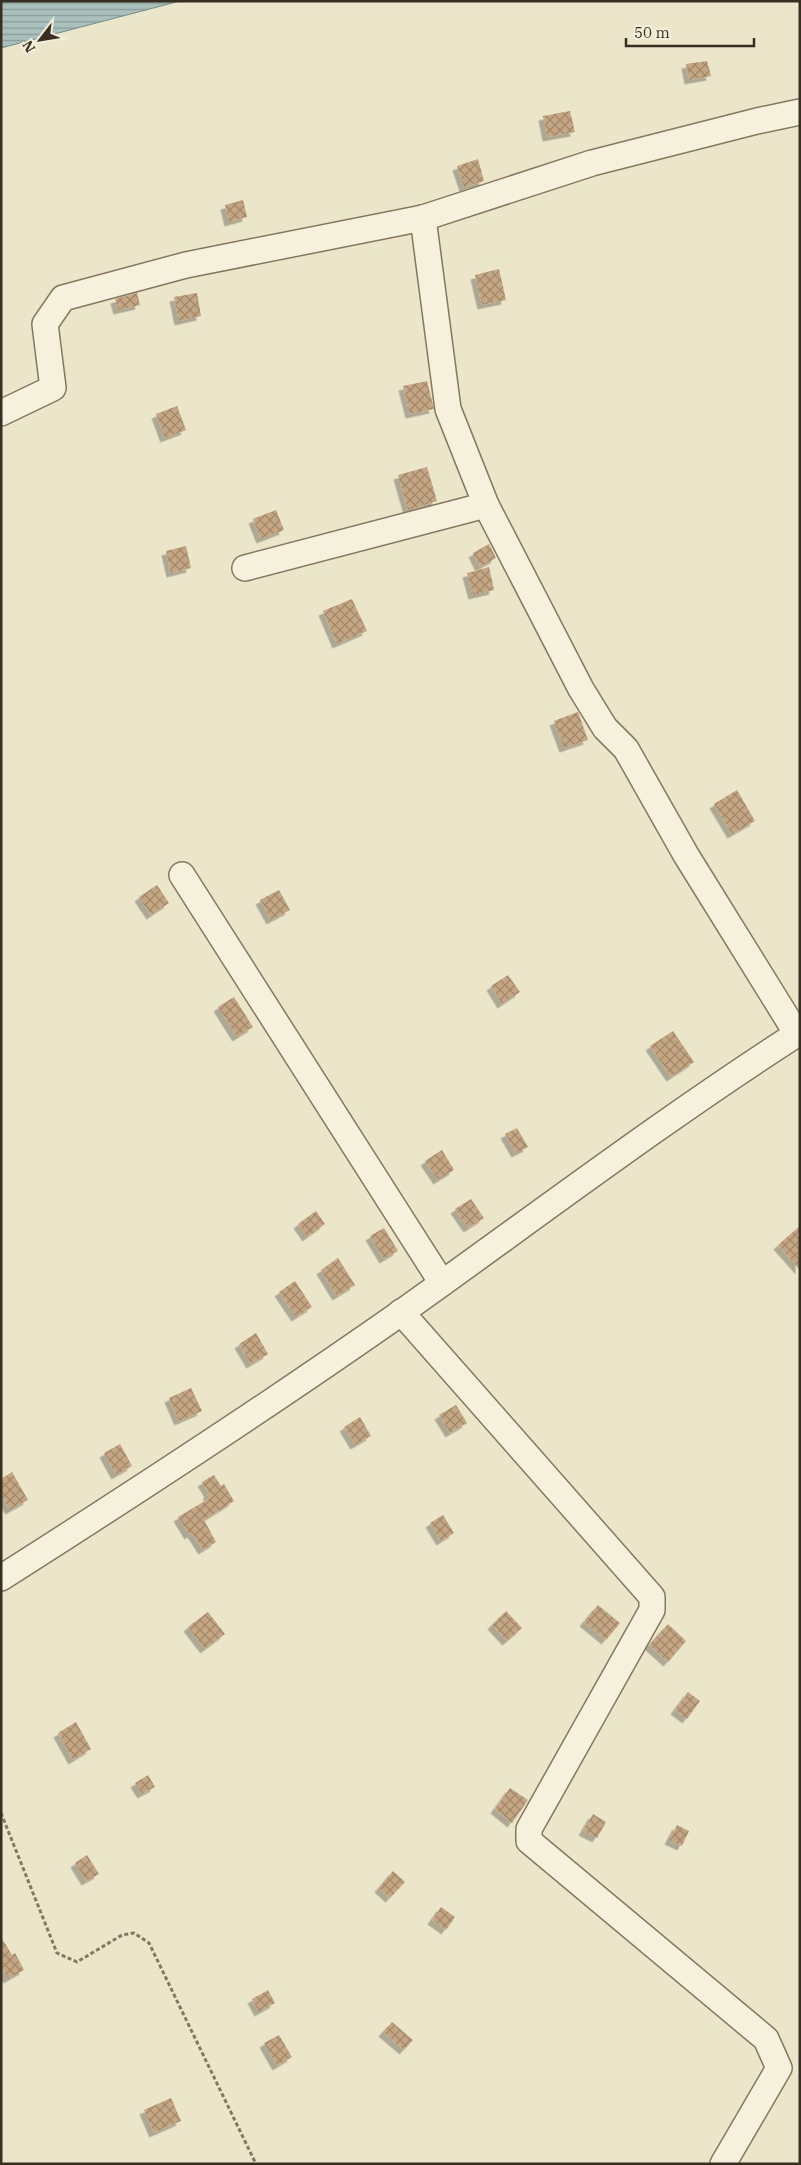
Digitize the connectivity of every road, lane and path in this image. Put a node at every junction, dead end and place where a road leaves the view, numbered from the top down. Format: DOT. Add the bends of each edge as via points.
graph roads {
  1 [pos="800,112"];
  2 [pos="423,218"];
  3 [pos="1,413"];
  4 [pos="486,505"];
  5 [pos="245,568"];
  6 [pos="182,875"];
  7 [pos="798,1033"];
  8 [pos="442,1282"];
  9 [pos="401,1312"];
  10 [pos="1,1578"];
  11 [pos="1,1813"];
  12 [pos="256,2164"];
  13 [pos="723,2164"];
  1 -- 2 [label="street" via="592,163"];
  2 -- 3 [label="street" via="186,265 63,298 46,324 53,388"];
  2 -- 4 [label="street" via="448,409"];
  4 -- 5 [label="street"];
  4 -- 7 [label="street" via="586,697 605,728 626,749 686,855"];
  6 -- 8 [label="street"];
  7 -- 8 [label="street" via="733,1075"];
  8 -- 9 [label="street"];
  9 -- 10 [label="street" via="207,1446"];
  9 -- 13 [label="street" via="652,1597 652,1610 529,1829 529,1841 766,2039 779,2068"];
  11 -- 12 [label="path" via="57,1953 77,1962 122,1935 134,1933 149,1944"];
}
